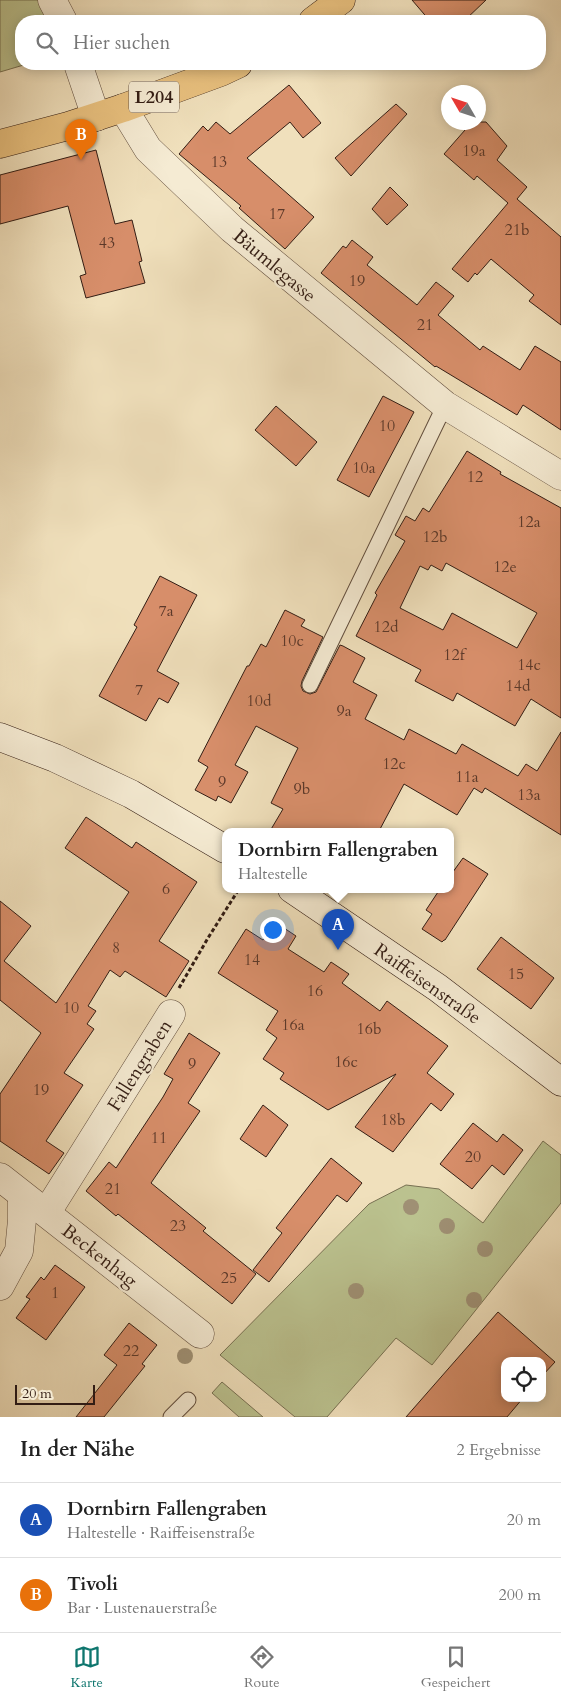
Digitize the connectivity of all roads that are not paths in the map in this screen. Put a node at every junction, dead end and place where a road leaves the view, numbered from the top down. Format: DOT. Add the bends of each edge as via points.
graph roads {
  1 [pos="52,0"];
  2 [pos="341,0"];
  3 [pos="60,15"];
  4 [pos="321,15"];
  5 [pos="80,70"];
  6 [pos="225,70"];
  7 [pos="123,108"];
  8 [pos="96,117"];
  9 [pos="0,144"];
  10 [pos="445,405"];
  11 [pos="561,476"];
  12 [pos="310,685"];
  13 [pos="0,737"];
  14 [pos="222,847"];
  15 [pos="298,893"];
  16 [pos="171,1014"];
  17 [pos="561,1082"];
  18 [pos="0,1177"];
  19 [pos="22,1196"];
  20 [pos="47,1212"];
  21 [pos="0,1286"];
  22 [pos="200,1334"];
  23 [pos="188,1400"];
  24 [pos="171,1417"];
  1 -- 3 [label="street"];
  2 -- 4 [label="main road"];
  5 -- 8 [label="street"];
  6 -- 7 [label="main road, L204"];
  7 -- 8 [label="main road, L204"];
  7 -- 10 [label="street, Bäumlegasse" via="148,149 232,229"];
  8 -- 9 [label="main road, L204"];
  10 -- 11 [label="street, Bäumlegasse"];
  10 -- 12 [label="lane"];
  13 -- 14 [label="street" via="55,758 131,794"];
  15 -- 17 [label="street, Raiffeisenstraße" via="438,988"];
  16 -- 20 [label="street, Fallengraben"];
  18 -- 19 [label="street, Beckenhag"];
  19 -- 20 [label="street, Beckenhag"];
  19 -- 21 [label="street" via="18,1251"];
  20 -- 22 [label="street, Beckenhag"];
  23 -- 24 [label="lane"];
}
